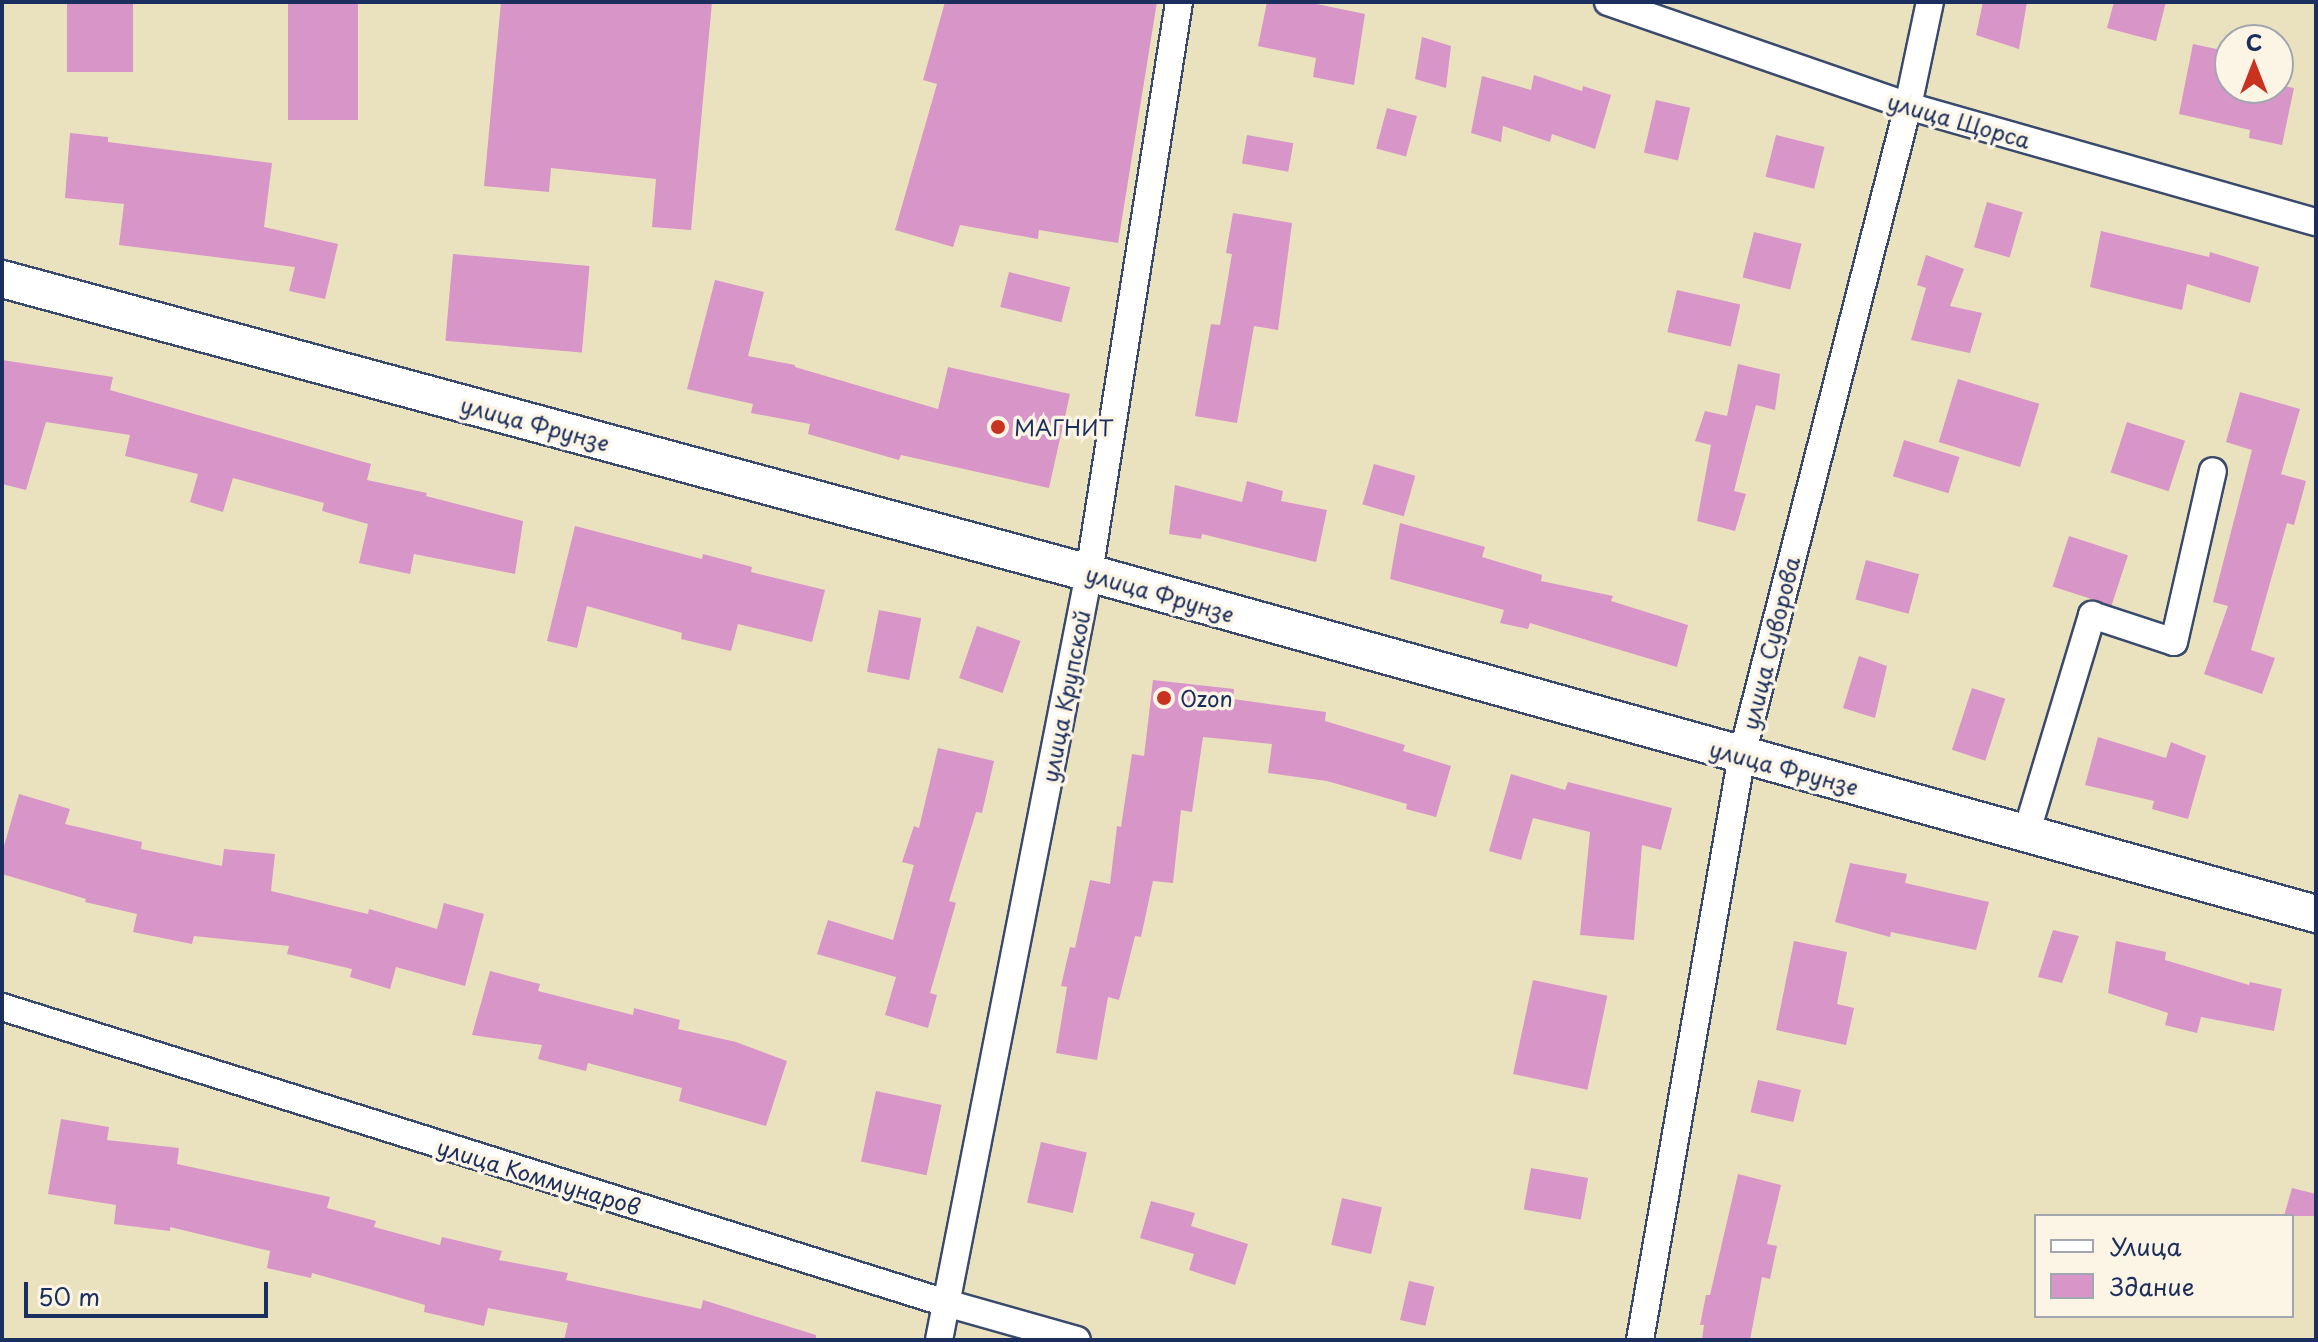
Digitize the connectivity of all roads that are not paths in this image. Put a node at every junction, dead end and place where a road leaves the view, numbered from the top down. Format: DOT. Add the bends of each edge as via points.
graph roads {
  1 [pos="1179,2"];
  2 [pos="1608,2"];
  3 [pos="1930,2"];
  4 [pos="1908,106"];
  5 [pos="2316,222"];
  6 [pos="2,279"];
  7 [pos="2213,471"];
  8 [pos="1089,573"];
  9 [pos="1742,755"];
  10 [pos="2026,834"];
  11 [pos="2316,914"];
  12 [pos="2,1007"];
  13 [pos="946,1303"];
  14 [pos="939,1340"];
  15 [pos="1077,1340"];
  16 [pos="1640,1340"];
  1 -- 8 [label="street, улица Крупской"];
  2 -- 4 [label="street, улица Щорса"];
  3 -- 4 [label="street, улица Суворова"];
  4 -- 5 [label="street, улица Щорса"];
  4 -- 9 [label="street, улица Суворова"];
  6 -- 8 [label="main road, улица Фрунзе"];
  7 -- 10 [label="street" via="2174,642 2092,615"];
  8 -- 9 [label="main road, улица Фрунзе"];
  8 -- 13 [label="street, улица Крупской"];
  9 -- 10 [label="main road, улица Фрунзе"];
  9 -- 16 [label="street, улица Суворова"];
  10 -- 11 [label="main road, улица Фрунзе"];
  12 -- 13 [label="street, улица Коммунаров"];
  13 -- 14 [label="street, улица Крупской"];
  13 -- 15 [label="street, улица Коммунаров"];
}
